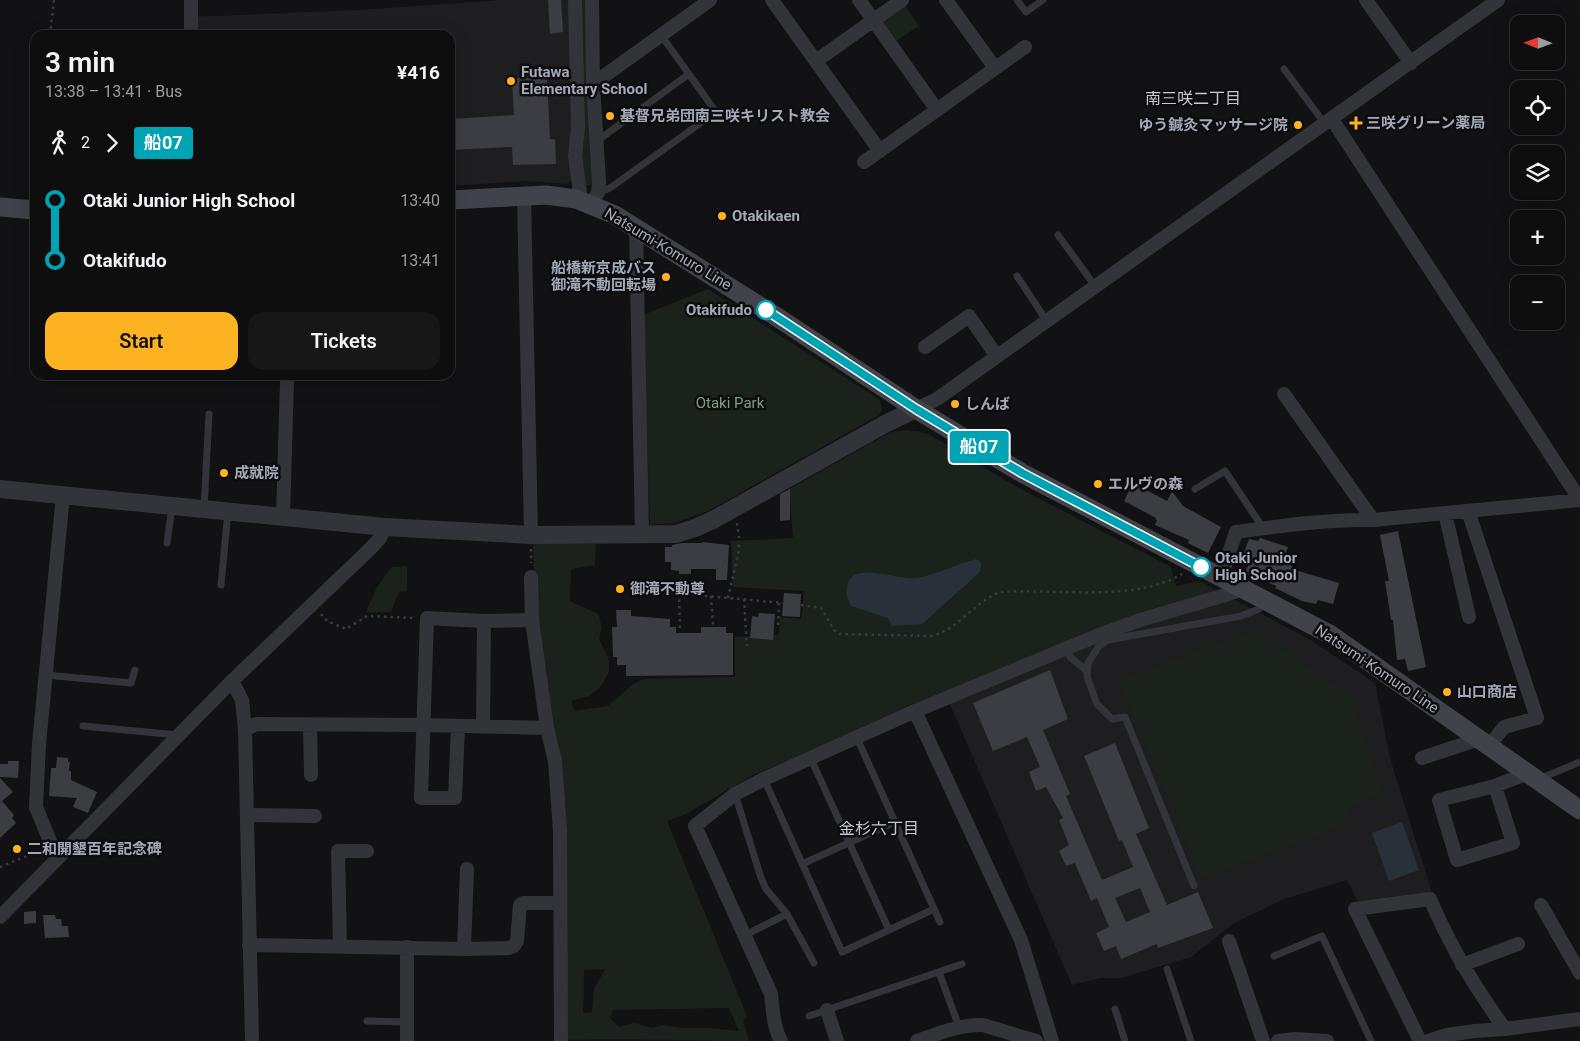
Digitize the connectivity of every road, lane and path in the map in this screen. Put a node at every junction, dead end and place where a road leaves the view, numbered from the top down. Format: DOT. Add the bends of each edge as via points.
graph roads {
  1 [pos="54,0"];
  2 [pos="191,0"];
  3 [pos="575,0"];
  4 [pos="592,0"];
  5 [pos="710,0"];
  6 [pos="772,0"];
  7 [pos="859,0"];
  8 [pos="902,0"];
  9 [pos="946,0"];
  10 [pos="1017,0"];
  11 [pos="1042,0"];
  12 [pos="1366,0"];
  13 [pos="1498,0"];
  14 [pos="874,20"];
  15 [pos="51,30"];
  16 [pos="191,30"];
  17 [pos="661,35"];
  18 [pos="1025,47"];
  19 [pos="816,61"];
  20 [pos="1410,62"];
  21 [pos="995,68"];
  22 [pos="1284,69"];
  23 [pos="689,74"];
  24 [pos="593,84"];
  25 [pos="937,110"];
  26 [pos="1329,121"];
  27 [pos="597,142"];
  28 [pos="880,151"];
  29 [pos="864,162"];
  30 [pos="524,196"];
  31 [pos="590,199"];
  32 [pos="455,200"];
  33 [pos="0,207"];
  34 [pos="30,210"];
  35 [pos="636,226"];
  36 [pos="1058,235"];
  37 [pos="1017,276"];
  38 [pos="1095,286"];
  39 [pos="1046,320"];
  40 [pos="926,347"];
  41 [pos="996,355"];
  42 [pos="287,381"];
  43 [pos="1284,394"];
  44 [pos="916,409"];
  45 [pos="209,414"];
  46 [pos="0,489"];
  47 [pos="1195,489"];
  48 [pos="62,495"];
  49 [pos="1580,500"];
  50 [pos="172,506"];
  51 [pos="204,509"];
  52 [pos="228,511"];
  53 [pos="1468,511"];
  54 [pos="1445,513"];
  55 [pos="736,516"];
  56 [pos="283,517"];
  57 [pos="1373,520"];
  58 [pos="385,527"];
  59 [pos="1263,528"];
  60 [pos="531,535"];
  61 [pos="642,535"];
  62 [pos="739,538"];
  63 [pos="167,543"];
  64 [pos="739,544"];
  65 [pos="1186,572"];
  66 [pos="531,577"];
  67 [pos="1221,578"];
  68 [pos="685,580"];
  69 [pos="221,585"];
  70 [pos="1243,589"];
  71 [pos="653,591"];
  72 [pos="679,594"];
  73 [pos="686,594"];
  74 [pos="712,596"];
  75 [pos="728,598"];
  76 [pos="744,599"];
  77 [pos="1266,600"];
  78 [pos="312,603"];
  79 [pos="779,603"];
  80 [pos="783,603"];
  81 [pos="800,605"];
  82 [pos="1469,617"];
  83 [pos="427,618"];
  84 [pos="532,620"];
  85 [pos="484,621"];
  86 [pos="713,625"];
  87 [pos="778,625"];
  88 [pos="680,631"];
  89 [pos="747,646"];
  90 [pos="1067,648"];
  91 [pos="135,670"];
  92 [pos="1087,671"];
  93 [pos="46,675"];
  94 [pos="232,681"];
  95 [pos="916,712"];
  96 [pos="310,724"];
  97 [pos="423,725"];
  98 [pos="83,726"];
  99 [pos="458,726"];
  100 [pos="483,727"];
  101 [pos="547,728"];
  102 [pos="245,730"];
  103 [pos="178,736"];
  104 [pos="857,738"];
  105 [pos="1484,743"];
  106 [pos="1422,758"];
  107 [pos="811,759"];
  108 [pos="1580,762"];
  109 [pos="311,775"];
  110 [pos="1532,776"];
  111 [pos="764,780"];
  112 [pos="1494,786"];
  113 [pos="735,794"];
  114 [pos="1580,810"];
  115 [pos="247,815"];
  116 [pos="315,816"];
  117 [pos="894,822"];
  118 [pos="849,843"];
  119 [pos="56,851"];
  120 [pos="367,851"];
  121 [pos="802,864"];
  122 [pos="0,867"];
  123 [pos="467,869"];
  124 [pos="1194,886"];
  125 [pos="560,903"];
  126 [pos="1541,905"];
  127 [pos="934,909"];
  128 [pos="787,914"];
  129 [pos="0,917"];
  130 [pos="940,922"];
  131 [pos="889,930"];
  132 [pos="745,935"];
  133 [pos="1230,941"];
  134 [pos="1518,944"];
  135 [pos="249,945"];
  136 [pos="340,947"];
  137 [pos="407,948"];
  138 [pos="464,949"];
  139 [pos="1274,956"];
  140 [pos="814,963"];
  141 [pos="962,964"];
  142 [pos="1462,965"];
  143 [pos="1167,969"];
  144 [pos="939,972"];
  145 [pos="1580,973"];
  146 [pos="1115,1009"];
  147 [pos="827,1010"];
  148 [pos="808,1016"];
  149 [pos="1580,1018"];
  150 [pos="367,1021"];
  151 [pos="407,1022"];
  152 [pos="959,1027"];
  153 [pos="1505,1029"];
  154 [pos="1478,1036"];
  155 [pos="941,1037"];
  156 [pos="1010,1037"];
  157 [pos="252,1041"];
  158 [pos="407,1041"];
  159 [pos="561,1041"];
  160 [pos="782,1041"];
  161 [pos="837,1041"];
  162 [pos="917,1041"];
  163 [pos="1036,1041"];
  164 [pos="1052,1041"];
  165 [pos="1125,1041"];
  166 [pos="1191,1041"];
  167 [pos="1263,1041"];
  168 [pos="1278,1041"];
  169 [pos="1322,1041"];
  170 [pos="1327,1041"];
  171 [pos="1371,1041"];
  172 [pos="1420,1041"];
  173 [pos="1428,1041"];
  1 -- 15 [label="path"];
  2 -- 16 [label="street"];
  3 -- 31 [label="street" via="578,128 575,156"];
  4 -- 24 [label="street"];
  5 -- 17 [label="street"];
  6 -- 19 [label="street"];
  7 -- 14 [label="street"];
  8 -- 14 [label="street"];
  9 -- 21 [label="street"];
  10 -- 11 [label="lane" via="1026,12"];
  12 -- 20 [label="street"];
  13 -- 20 [label="street"];
  14 -- 19 [label="street"];
  14 -- 25 [label="street"];
  17 -- 23 [label="lane"];
  17 -- 24 [label="street"];
  18 -- 21 [label="street"];
  19 -- 28 [label="street"];
  20 -- 26 [label="street"];
  21 -- 25 [label="street"];
  22 -- 26 [label="lane"];
  23 -- 27 [label="lane"];
  23 -- 31 [label="lane" via="716,112"];
  24 -- 27 [label="street"];
  25 -- 28 [label="street"];
  26 -- 38 [label="street"];
  26 -- 49 [label="street"];
  27 -- 31 [label="street" via="599,182"];
  28 -- 29 [label="street"];
  30 -- 31 [label="main road, Natsumi-Komuro Line"];
  30 -- 32 [label="main road, Natsumi-Komuro Line"];
  30 -- 60 [label="street"];
  31 -- 35 [label="main road, Natsumi-Komuro Line"];
  33 -- 34 [label="main road"];
  35 -- 44 [label="main road, Natsumi-Komuro Line"];
  35 -- 61 [label="street"];
  36 -- 38 [label="lane"];
  37 -- 39 [label="lane"];
  38 -- 39 [label="street"];
  39 -- 41 [label="street"];
  40 -- 41 [label="street" via="969,316"];
  41 -- 44 [label="street" via="937,399"];
  42 -- 56 [label="street"];
  43 -- 57 [label="street"];
  44 -- 61 [label="street" via="704,524 676,534"];
  44 -- 67 [label="main road, Natsumi-Komuro Line" via="1022,473"];
  45 -- 51 [label="lane"];
  46 -- 48 [label="street"];
  47 -- 59 [label="lane" via="1225,471"];
  48 -- 50 [label="street"];
  48 -- 93 [label="street"];
  49 -- 53 [label="street"];
  50 -- 51 [label="street"];
  50 -- 63 [label="lane"];
  51 -- 52 [label="street"];
  52 -- 56 [label="street"];
  52 -- 69 [label="lane"];
  53 -- 54 [label="street"];
  53 -- 105 [label="street" via="1537,718 1504,727"];
  54 -- 57 [label="street"];
  54 -- 82 [label="street"];
  55 -- 62 [label="path"];
  56 -- 58 [label="street"];
  57 -- 59 [label="street"];
  58 -- 60 [label="street"];
  58 -- 78 [label="street" via="371,548"];
  59 -- 67 [label="street" via="1236,532"];
  60 -- 61 [label="street"];
  60 -- 66 [label="path"];
  64 -- 75 [label="path"];
  65 -- 81 [label="path" via="1157,586 1101,592 1000,592 944,631 931,636 840,634 821,608"];
  66 -- 84 [label="street"];
  67 -- 70 [label="main road, Natsumi-Komuro Line"];
  68 -- 73 [label="path"];
  70 -- 77 [label="main road, Natsumi-Komuro Line"];
  70 -- 90 [label="street" via="1137,621"];
  71 -- 72 [label="path"];
  72 -- 73 [label="path"];
  72 -- 88 [label="path"];
  73 -- 74 [label="path"];
  74 -- 75 [label="path"];
  74 -- 86 [label="path"];
  75 -- 76 [label="path"];
  76 -- 79 [label="path"];
  76 -- 89 [label="path"];
  77 -- 92 [label="lane" via="1259,609 1241,616 1108,640 1099,646 1088,663"];
  77 -- 105 [label="main road, Natsumi-Komuro Line" via="1331,635"];
  78 -- 83 [label="path" via="327,620 346,629 367,616"];
  78 -- 94 [label="street"];
  79 -- 80 [label="path"];
  79 -- 87 [label="path"];
  83 -- 85 [label="street"];
  83 -- 97 [label="street"];
  84 -- 85 [label="street"];
  84 -- 101 [label="street"];
  85 -- 100 [label="street"];
  90 -- 92 [label="lane" via="1070,657"];
  90 -- 95 [label="street"];
  91 -- 93 [label="lane" via="131,683"];
  92 -- 124 [label="lane" via="1097,704 1112,719 1125,717"];
  93 -- 119 [label="street" via="36,807"];
  94 -- 102 [label="street" via="242,700"];
  94 -- 103 [label="street"];
  95 -- 104 [label="street"];
  95 -- 164 [label="street" via="1021,940"];
  96 -- 97 [label="street"];
  96 -- 102 [label="street" via="256,724"];
  96 -- 109 [label="street"];
  97 -- 99 [label="street"];
  97 -- 99 [label="street" via="421,798 455,798"];
  98 -- 103 [label="lane"];
  99 -- 100 [label="street"];
  100 -- 101 [label="street"];
  101 -- 125 [label="street" via="555,761 560,822"];
  102 -- 115 [label="street"];
  103 -- 119 [label="street"];
  104 -- 107 [label="street"];
  104 -- 117 [label="lane"];
  105 -- 106 [label="street"];
  105 -- 110 [label="main road, Natsumi-Komuro Line"];
  107 -- 111 [label="street"];
  107 -- 118 [label="lane"];
  108 -- 110 [label="lane"];
  110 -- 112 [label="street"];
  110 -- 114 [label="main road, Natsumi-Komuro Line"];
  111 -- 113 [label="street"];
  111 -- 121 [label="lane"];
  112 -- 112 [label="street" via="1513,843 1457,860 1439,800"];
  113 -- 128 [label="lane" via="761,878"];
  113 -- 132 [label="street" via="695,826"];
  115 -- 116 [label="street"];
  115 -- 135 [label="street"];
  117 -- 118 [label="lane"];
  117 -- 127 [label="lane"];
  118 -- 121 [label="lane"];
  118 -- 131 [label="lane"];
  119 -- 122 [label="path"];
  119 -- 129 [label="street"];
  120 -- 136 [label="street" via="338,851"];
  121 -- 131 [label="lane" via="842,952"];
  123 -- 138 [label="street"];
  125 -- 138 [label="street" via="520,905 514,946"];
  125 -- 159 [label="street"];
  126 -- 145 [label="street"];
  127 -- 130 [label="lane"];
  127 -- 131 [label="lane"];
  128 -- 132 [label="lane"];
  128 -- 140 [label="lane"];
  132 -- 160 [label="street" via="771,994 773,1016"];
  133 -- 167 [label="street"];
  134 -- 142 [label="street"];
  135 -- 136 [label="street"];
  135 -- 157 [label="street"];
  136 -- 137 [label="street"];
  137 -- 138 [label="street"];
  137 -- 151 [label="street"];
  139 -- 171 [label="lane" via="1322,936"];
  141 -- 144 [label="lane"];
  142 -- 153 [label="street"];
  142 -- 172 [label="street" via="1430,899 1355,909"];
  143 -- 166 [label="lane"];
  144 -- 147 [label="lane"];
  144 -- 152 [label="lane"];
  146 -- 165 [label="lane"];
  147 -- 148 [label="lane"];
  147 -- 161 [label="street"];
  149 -- 153 [label="street"];
  150 -- 151 [label="lane"];
  151 -- 158 [label="street"];
  152 -- 155 [label="street"];
  152 -- 156 [label="street" via="983,1025"];
  153 -- 154 [label="street"];
  154 -- 173 [label="street" via="1447,1035"];
  155 -- 162 [label="street"];
  156 -- 163 [label="street"];
  168 -- 169 [label="street"];
  169 -- 170 [label="street"];
}
